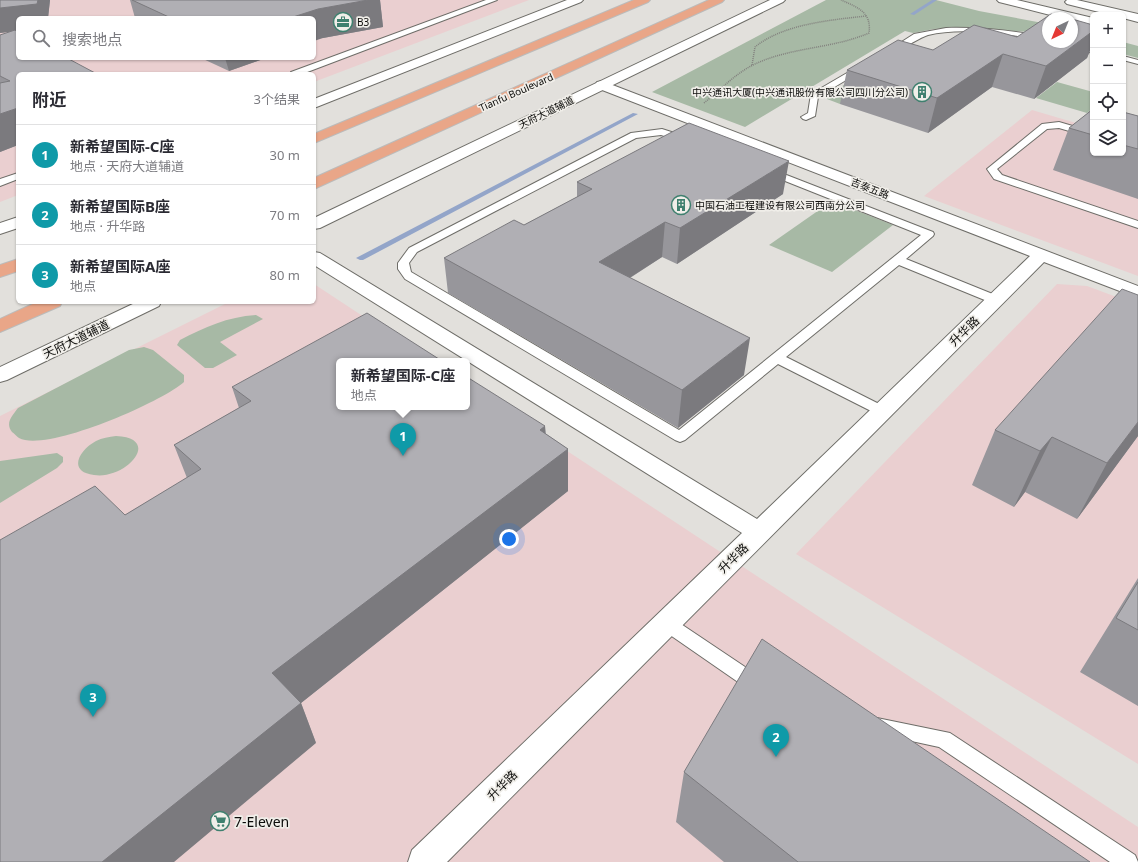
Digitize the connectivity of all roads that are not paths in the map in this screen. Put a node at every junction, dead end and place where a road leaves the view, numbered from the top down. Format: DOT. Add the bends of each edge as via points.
graph roads {
  1 [pos="493,0"];
  2 [pos="577,0"];
  3 [pos="644,0"];
  4 [pos="718,0"];
  5 [pos="779,0"];
  6 [pos="1003,0"];
  7 [pos="1064,0"];
  8 [pos="1138,18"];
  9 [pos="1090,21"];
  10 [pos="1042,38"];
  11 [pos="1078,47"];
  12 [pos="1090,50"];
  13 [pos="884,55"];
  14 [pos="1126,59"];
  15 [pos="1138,62"];
  16 [pos="872,63"];
  17 [pos="299,72"];
  18 [pos="602,85"];
  19 [pos="316,103"];
  20 [pos="806,117"];
  21 [pos="1090,134"];
  22 [pos="316,138"];
  23 [pos="694,142"];
  24 [pos="760,168"];
  25 [pos="16,177"];
  26 [pos="0,183"];
  27 [pos="316,183"];
  28 [pos="16,223"];
  29 [pos="316,223"];
  30 [pos="1138,225"];
  31 [pos="0,229"];
  32 [pos="1042,254"];
  33 [pos="316,258"];
  34 [pos="898,260"];
  35 [pos="16,265"];
  36 [pos="0,272"];
  37 [pos="1138,292"];
  38 [pos="996,300"];
  39 [pos="49,304"];
  40 [pos="148,304"];
  41 [pos="0,326"];
  42 [pos="777,358"];
  43 [pos="0,375"];
  44 [pos="882,411"];
  45 [pos="760,532"];
  46 [pos="666,623"];
  47 [pos="768,693"];
  48 [pos="856,722"];
  49 [pos="424,862"];
  50 [pos="1128,862"];
  1 -- 17 [label="lane"];
  2 -- 19 [label="street"];
  3 -- 22 [label="main road"];
  4 -- 27 [label="main road, Tianfu Boulevard"];
  5 -- 18 [label="street, 天府大道辅道"];
  6 -- 9 [label="street"];
  7 -- 8 [label="street"];
  10 -- 13 [label="lane" via="945,31 916,36"];
  11 -- 12 [label="lane"];
  14 -- 15 [label="lane"];
  16 -- 20 [label="lane" via="814,96 812,114"];
  18 -- 29 [label="street, 天府大道辅道"];
  18 -- 32 [label="street, 吉泰五路"];
  21 -- 30 [label="lane" via="1059,124 1045,126 992,169 998,177"];
  23 -- 42 [label="lane" via="662,132 634,136 413,250 403,264 404,271 409,277 680,437"];
  24 -- 34 [label="lane" via="929,234"];
  25 -- 26 [label="lane"];
  28 -- 31 [label="street"];
  32 -- 37 [label="street, 吉泰五路"];
  32 -- 38 [label="street, 升华路"];
  33 -- 45 [label="street"];
  34 -- 38 [label="lane"];
  34 -- 42 [label="lane"];
  35 -- 36 [label="main road"];
  38 -- 44 [label="street, 升华路"];
  39 -- 41 [label="main road"];
  40 -- 43 [label="street, 天府大道辅道"];
  42 -- 44 [label="lane"];
  44 -- 45 [label="street, 升华路"];
  45 -- 46 [label="street, 升华路"];
  46 -- 47 [label="lane"];
  46 -- 49 [label="street, 升华路"];
  48 -- 50 [label="lane" via="943,739"];
}
